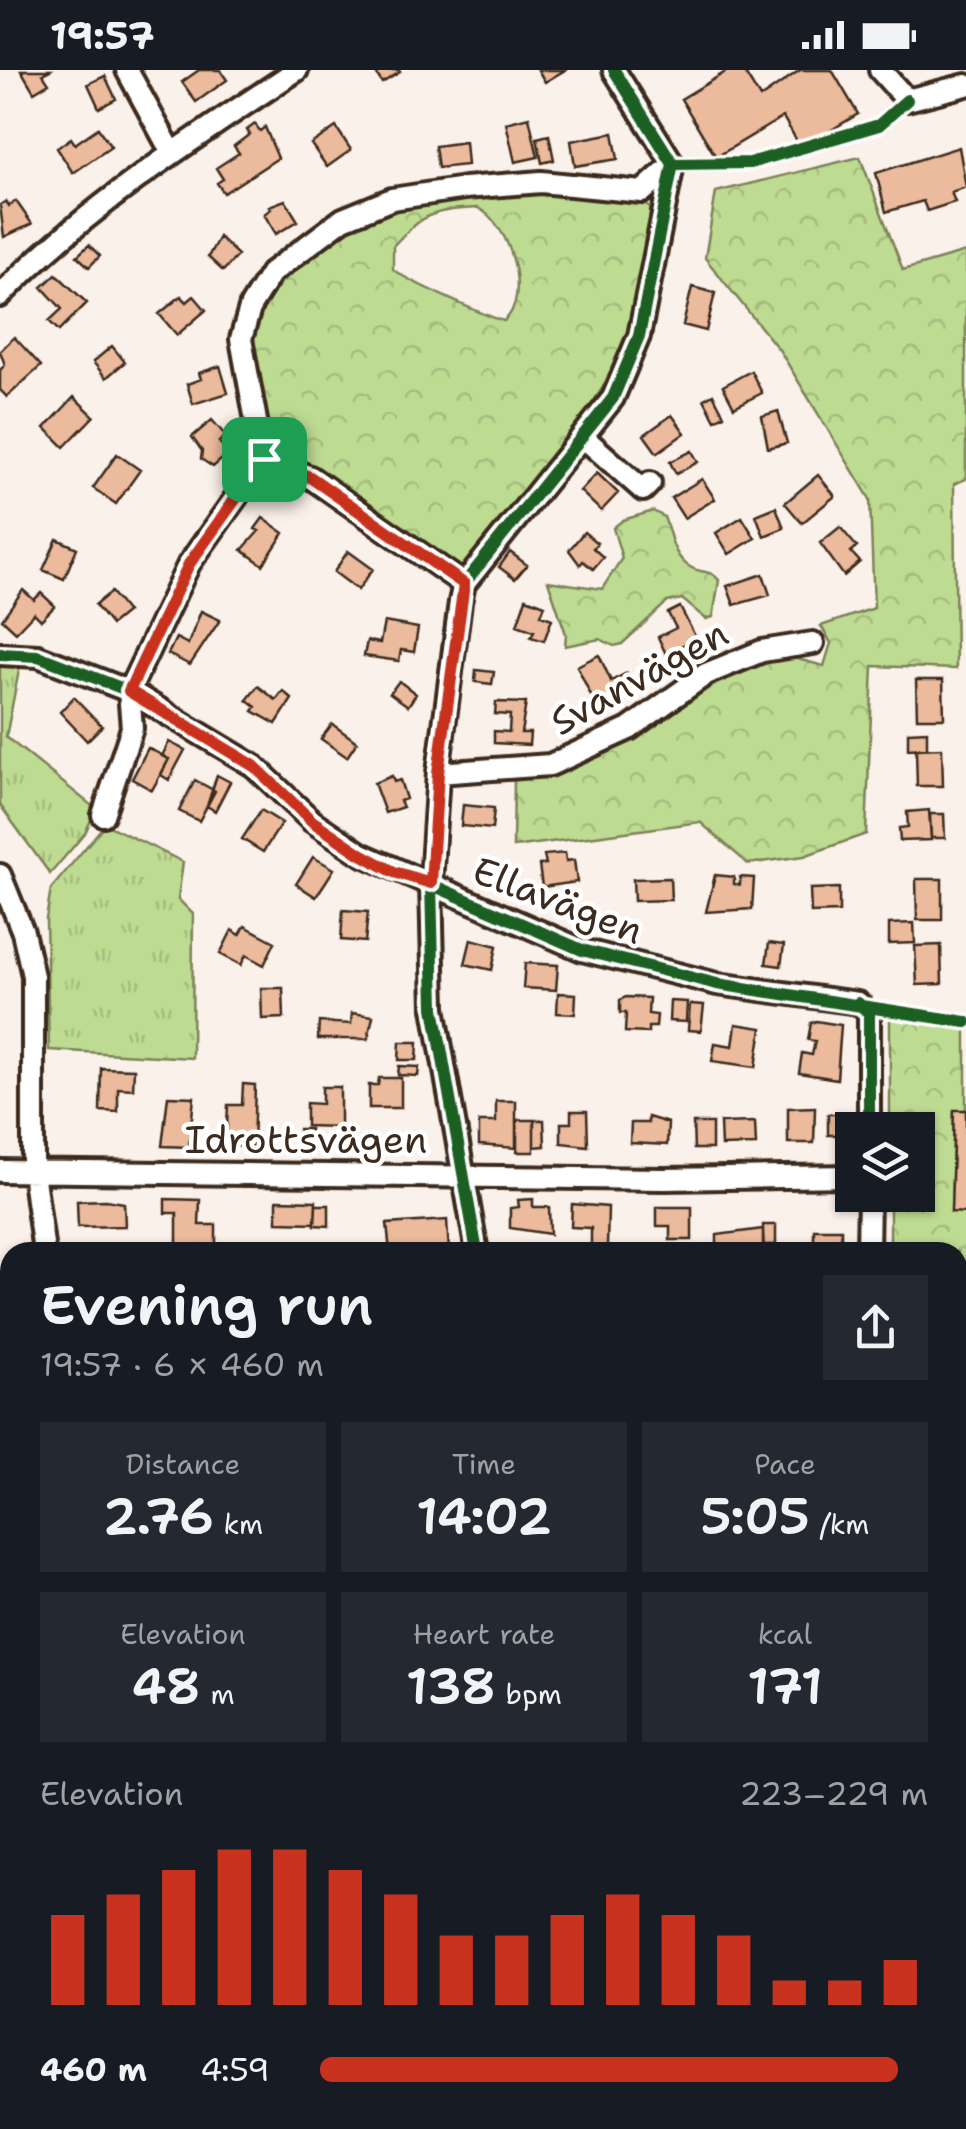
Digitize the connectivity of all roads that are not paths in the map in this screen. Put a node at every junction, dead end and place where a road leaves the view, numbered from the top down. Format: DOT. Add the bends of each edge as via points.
graph roads {
  1 [pos="127,70"];
  2 [pos="297,70"];
  3 [pos="614,70"];
  4 [pos="880,70"];
  5 [pos="966,85"];
  6 [pos="172,153"];
  7 [pos="674,164"];
  8 [pos="0,296"];
  9 [pos="584,436"];
  10 [pos="264,459"];
  11 [pos="650,484"];
  12 [pos="464,584"];
  13 [pos="813,643"];
  14 [pos="0,654"];
  15 [pos="129,691"];
  16 [pos="438,773"];
  17 [pos="103,814"];
  18 [pos="0,875"];
  19 [pos="431,883"];
  20 [pos="869,1112"];
  21 [pos="0,1171"];
  22 [pos="33,1171"];
  23 [pos="462,1174"];
  24 [pos="835,1176"];
  25 [pos="869,1212"];
  26 [pos="43,1242"];
  27 [pos="475,1242"];
  28 [pos="868,1242"];
  1 -- 6 [label="street"];
  2 -- 6 [label="street"];
  3 -- 7 [label="street"];
  4 -- 5 [label="street" via="907,100"];
  6 -- 8 [label="street"];
  7 -- 9 [label="street" via="639,336 612,398"];
  7 -- 10 [label="street" via="642,192 541,182 465,188 392,199 342,219 271,273 250,305 240,340"];
  9 -- 11 [label="street" via="643,490"];
  9 -- 12 [label="street"];
  10 -- 12 [label="street" via="310,477"];
  10 -- 15 [label="street" via="189,564"];
  12 -- 16 [label="street"];
  13 -- 16 [label="street, Svanvägen" via="762,650 706,674 629,729 550,765"];
  14 -- 15 [label="street, Ellavägen" via="38,656"];
  15 -- 17 [label="street" via="132,728"];
  15 -- 19 [label="street, Ellavägen" via="254,766 312,821 361,854"];
  16 -- 19 [label="street"];
  18 -- 22 [label="street" via="33,976"];
  19 -- 20 [label="street, Ellavägen" via="582,950 717,984 858,1002 869,1013"];
  19 -- 23 [label="street" via="434,1008"];
  21 -- 22 [label="street, Idrottsvägen"];
  22 -- 23 [label="street, Idrottsvägen"];
  22 -- 26 [label="street"];
  23 -- 24 [label="street, Idrottsvägen"];
  23 -- 27 [label="street"];
  25 -- 28 [label="street"];
}
